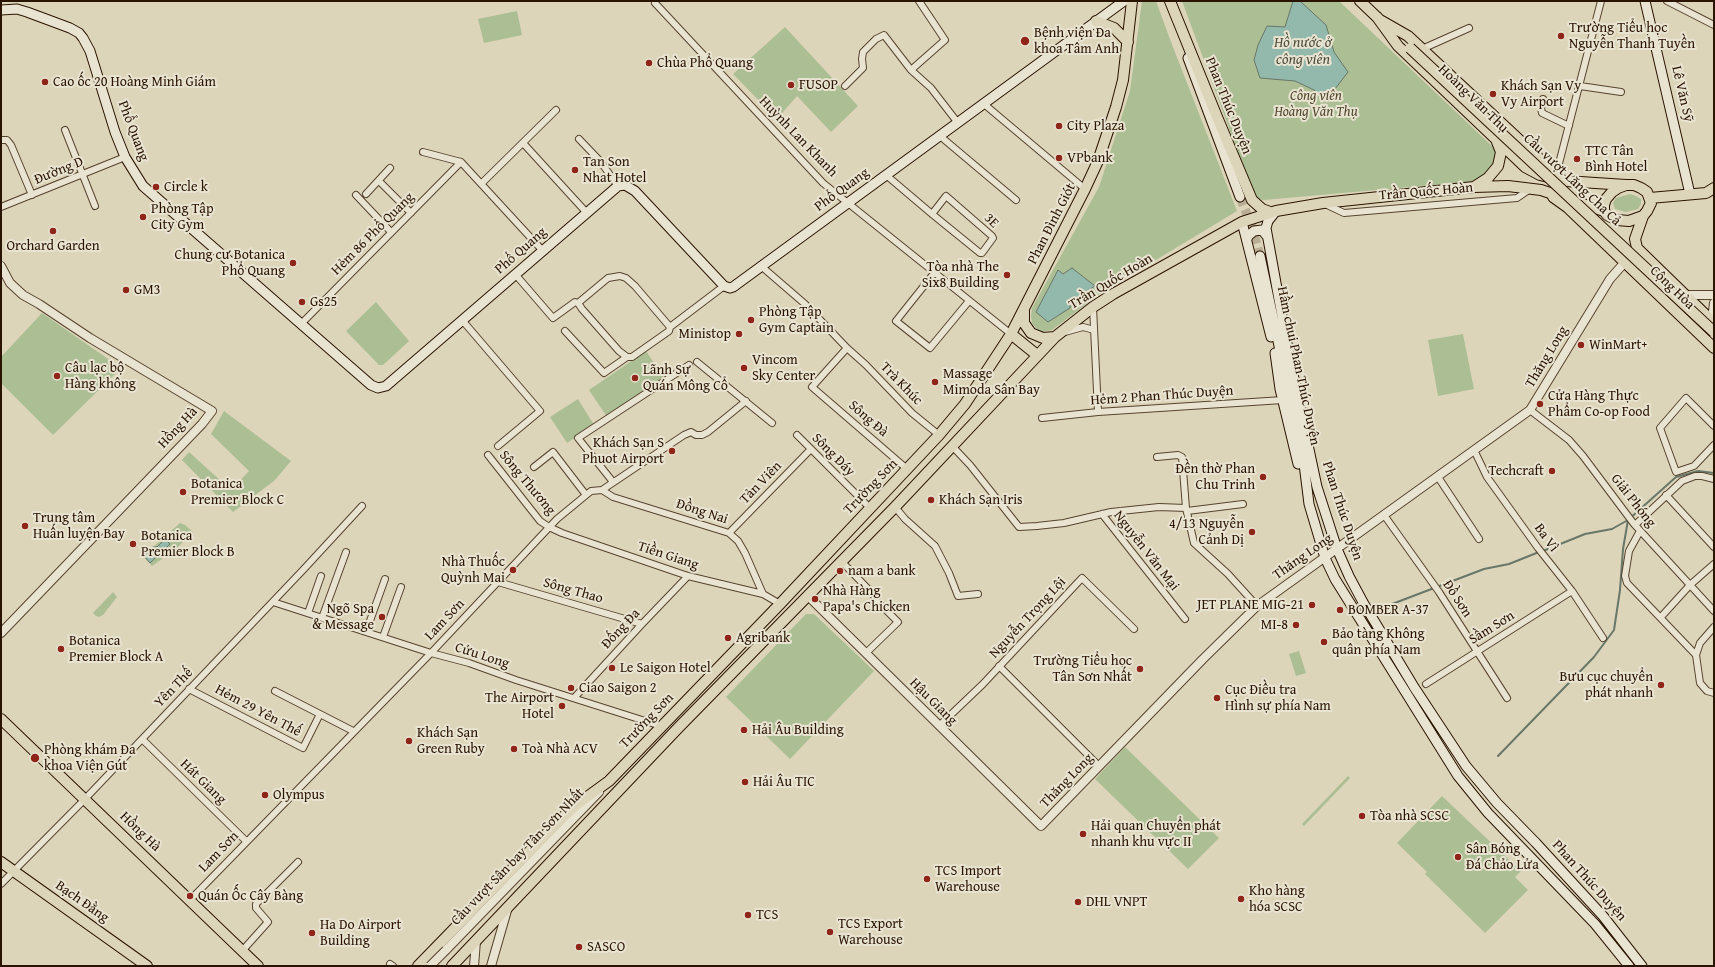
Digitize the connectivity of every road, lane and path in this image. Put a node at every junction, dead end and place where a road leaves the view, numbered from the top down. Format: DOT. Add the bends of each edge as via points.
graph roads {
  1 [pos="919,1"];
  2 [pos="1124,1"];
  3 [pos="1132,1"];
  4 [pos="1170,1"];
  5 [pos="1360,1"];
  6 [pos="1601,1"];
  7 [pos="1645,1"];
  8 [pos="1667,1"];
  9 [pos="655,3"];
  10 [pos="1,10"];
  11 [pos="1377,17"];
  12 [pos="1096,21"];
  13 [pos="1714,25"];
  14 [pos="1469,28"];
  15 [pos="1128,42"];
  16 [pos="1410,48"];
  17 [pos="1422,49"];
  18 [pos="911,70"];
  19 [pos="845,86"];
  20 [pos="1580,86"];
  21 [pos="1621,92"];
  22 [pos="1543,99"];
  23 [pos="984,104"];
  24 [pos="556,110"];
  25 [pos="958,123"];
  26 [pos="1569,126"];
  27 [pos="65,130"];
  28 [pos="940,136"];
  29 [pos="579,139"];
  30 [pos="1,140"];
  31 [pos="1496,141"];
  32 [pos="523,143"];
  33 [pos="423,152"];
  34 [pos="125,157"];
  35 [pos="461,162"];
  36 [pos="390,168"];
  37 [pos="82,174"];
  38 [pos="886,175"];
  39 [pos="1556,176"];
  40 [pos="379,181"];
  41 [pos="1565,182"];
  42 [pos="482,183"];
  43 [pos="1626,185"];
  44 [pos="618,186"];
  45 [pos="1474,187"];
  46 [pos="1085,188"];
  47 [pos="1536,189"];
  48 [pos="1711,193"];
  49 [pos="366,194"];
  50 [pos="1690,194"];
  51 [pos="32,195"];
  52 [pos="356,195"];
  53 [pos="1240,197"];
  54 [pos="1650,198"];
  55 [pos="1016,200"];
  56 [pos="849,203"];
  57 [pos="1323,203"];
  58 [pos="95,206"];
  59 [pos="1,208"];
  60 [pos="1604,211"];
  61 [pos="586,212"];
  62 [pos="1273,212"];
  63 [pos="411,213"];
  64 [pos="932,214"];
  65 [pos="1643,216"];
  66 [pos="1242,222"];
  67 [pos="1611,223"];
  68 [pos="392,232"];
  69 [pos="1267,236"];
  70 [pos="1247,239"];
  71 [pos="1611,248"];
  72 [pos="542,250"];
  73 [pos="1260,256"];
  74 [pos="1625,262"];
  75 [pos="1,266"];
  76 [pos="761,266"];
  77 [pos="935,272"];
  78 [pos="515,274"];
  79 [pos="1640,277"];
  80 [pos="724,286"];
  81 [pos="1685,295"];
  82 [pos="1714,295"];
  83 [pos="969,301"];
  84 [pos="578,303"];
  85 [pos="1714,303"];
  86 [pos="1093,307"];
  87 [pos="1024,309"];
  88 [pos="462,320"];
  89 [pos="1713,322"];
  90 [pos="301,324"];
  91 [pos="670,326"];
  92 [pos="1094,330"];
  93 [pos="565,331"];
  94 [pos="1714,332"];
  95 [pos="1011,334"];
  96 [pos="1055,336"];
  97 [pos="847,348"];
  98 [pos="1714,348"];
  99 [pos="1037,355"];
  100 [pos="627,357"];
  101 [pos="697,362"];
  102 [pos="689,365"];
  103 [pos="1283,400"];
  104 [pos="746,401"];
  105 [pos="1530,410"];
  106 [pos="1098,412"];
  107 [pos="1042,418"];
  108 [pos="772,423"];
  109 [pos="1714,426"];
  110 [pos="797,435"];
  111 [pos="939,435"];
  112 [pos="1714,445"];
  113 [pos="498,446"];
  114 [pos="952,446"];
  115 [pos="810,450"];
  116 [pos="1474,450"];
  117 [pos="488,455"];
  118 [pos="1158,457"];
  119 [pos="534,467"];
  120 [pos="907,469"];
  121 [pos="1438,477"];
  122 [pos="1714,479"];
  123 [pos="614,482"];
  124 [pos="1306,483"];
  125 [pos="602,490"];
  126 [pos="586,495"];
  127 [pos="1666,495"];
  128 [pos="1244,504"];
  129 [pos="362,506"];
  130 [pos="895,507"];
  131 [pos="870,508"];
  132 [pos="1186,509"];
  133 [pos="1102,514"];
  134 [pos="1384,515"];
  135 [pos="1635,525"];
  136 [pos="549,527"];
  137 [pos="1640,531"];
  138 [pos="730,533"];
  139 [pos="1479,539"];
  140 [pos="1714,547"];
  141 [pos="1337,550"];
  142 [pos="346,552"];
  143 [pos="1325,558"];
  144 [pos="842,562"];
  145 [pos="1714,564"];
  146 [pos="321,576"];
  147 [pos="688,576"];
  148 [pos="385,579"];
  149 [pos="498,582"];
  150 [pos="1690,585"];
  151 [pos="401,587"];
  152 [pos="1572,592"];
  153 [pos="763,594"];
  154 [pos="978,594"];
  155 [pos="808,596"];
  156 [pos="273,602"];
  157 [pos="780,604"];
  158 [pos="1257,606"];
  159 [pos="1714,611"];
  160 [pos="308,613"];
  161 [pos="1661,617"];
  162 [pos="322,618"];
  163 [pos="1185,619"];
  164 [pos="642,624"];
  165 [pos="1714,627"];
  166 [pos="1134,629"];
  167 [pos="1,632"];
  168 [pos="366,632"];
  169 [pos="383,637"];
  170 [pos="1603,638"];
  171 [pos="1477,652"];
  172 [pos="431,653"];
  173 [pos="866,653"];
  174 [pos="1696,655"];
  175 [pos="999,666"];
  176 [pos="1426,684"];
  177 [pos="1414,687"];
  178 [pos="190,690"];
  179 [pos="275,691"];
  180 [pos="1714,692"];
  181 [pos="1405,693"];
  182 [pos="574,698"];
  183 [pos="1507,698"];
  184 [pos="320,714"];
  185 [pos="1,719"];
  186 [pos="661,726"];
  187 [pos="939,726"];
  188 [pos="353,731"];
  189 [pos="142,739"];
  190 [pos="1099,766"];
  191 [pos="609,782"];
  192 [pos="86,799"];
  193 [pos="1041,826"];
  194 [pos="246,842"];
  195 [pos="1,862"];
  196 [pos="298,862"];
  197 [pos="11,874"];
  198 [pos="1,875"];
  199 [pos="1,884"];
  200 [pos="190,900"];
  201 [pos="509,905"];
  202 [pos="476,941"];
  203 [pos="442,948"];
  204 [pos="242,951"];
  205 [pos="426,964"];
  206 [pos="454,964"];
  207 [pos="147,966"];
  208 [pos="258,966"];
  209 [pos="434,966"];
  210 [pos="474,966"];
  211 [pos="491,966"];
  212 [pos="1629,966"];
  213 [pos="1642,966"];
  1 -- 18 [label="street" via="945,40"];
  2 -- 12 [label="main road, Phổ Quang"];
  3 -- 15 [label="main road, Phan Đình Giót"];
  4 -- 53 [label="main road" via="1184,47"];
  4 -- 62 [label="main road, Phan Thúc Duyện" via="1252,200 1262,209"];
  5 -- 11 [label="main road, Hoàng Văn Thụ"];
  6 -- 20 [label="street"];
  7 -- 50 [label="main road, Lê Văn Sỹ"];
  8 -- 13 [label="street"];
  9 -- 56 [label="street, Huỳnh Lan Khanh" via="823,183"];
  10 -- 34 [label="main road, Phổ Quang" via="17,9 32,13 70,28 83,38 90,51"];
  11 -- 16 [label="main road, Hoàng Văn Thụ"];
  11 -- 17 [label="main road, Hoàng Văn Thụ" via="1408,36"];
  11 -- 31 [label="main road, Hoàng Văn Thụ" via="1398,46"];
  12 -- 15 [label="main road" via="1114,28"];
  12 -- 23 [label="main road, Phổ Quang"];
  14 -- 17 [label="street"];
  15 -- 46 [label="main road, Phan Đình Giót" via="1116,107"];
  16 -- 94 [label="main road, Cầu vượt Lăng Cha Cả, bridge"];
  17 -- 39 [label="main road, Hoàng Văn Thụ"];
  18 -- 19 [label="street" via="886,36 882,36 863,52 863,68"];
  18 -- 25 [label="street" via="931,88"];
  20 -- 21 [label="street"];
  20 -- 26 [label="street"];
  22 -- 26 [label="street" via="1542,113"];
  23 -- 25 [label="main road, Phổ Quang"];
  23 -- 46 [label="street"];
  24 -- 32 [label="street"];
  25 -- 28 [label="main road, Phổ Quang"];
  26 -- 39 [label="street"];
  27 -- 37 [label="street"];
  28 -- 38 [label="main road, Phổ Quang"];
  28 -- 55 [label="street"];
  29 -- 44 [label="street" via="600,161"];
  30 -- 51 [label="street" via="7,140 11,145"];
  31 -- 41 [label="main road, Hoàng Văn Thụ" via="1531,170"];
  31 -- 45 [label="main road" via="1501,152 1498,166 1488,178"];
  32 -- 42 [label="street"];
  32 -- 61 [label="street"];
  33 -- 35 [label="street"];
  34 -- 37 [label="street, Đường D"];
  34 -- 90 [label="main road, Phổ Quang" via="148,191"];
  35 -- 42 [label="street"];
  35 -- 63 [label="street, Hẻm 86 Phổ Quang"];
  36 -- 40 [label="street"];
  37 -- 51 [label="street, Đường D"];
  37 -- 58 [label="street"];
  38 -- 56 [label="main road, Phổ Quang"];
  38 -- 64 [label="street, 3E"];
  39 -- 41 [label="main road, Hoàng Văn Thụ"];
  40 -- 49 [label="street"];
  40 -- 63 [label="street"];
  41 -- 43 [label="main road, Hoàng Văn Thụ"];
  42 -- 72 [label="street"];
  43 -- 54 [label="main road" via="1641,188"];
  43 -- 60 [label="main road" via="1612,192 1606,199"];
  44 -- 61 [label="main road, Phổ Quang"];
  44 -- 80 [label="main road" via="625,185 635,191"];
  45 -- 47 [label="main road, Trần Quốc Hoàn" via="1508,186"];
  45 -- 57 [label="main road, Trần Quốc Hoàn"];
  46 -- 87 [label="main road, Phan Đình Giót"];
  47 -- 57 [label="street, Trần Quốc Hoàn" via="1517,198 1344,214"];
  47 -- 60 [label="main road, Trần Quốc Hoàn"];
  47 -- 71 [label="main road, Cộng Hòa" via="1567,207"];
  48 -- 50 [label="main road"];
  50 -- 54 [label="main road"];
  51 -- 59 [label="street, Đường D"];
  52 -- 68 [label="street"];
  54 -- 65 [label="main road" via="1650,207"];
  56 -- 76 [label="main road, Phổ Quang"];
  56 -- 77 [label="street, Huỳnh Lan Khanh"];
  57 -- 62 [label="main road, Trần Quốc Hoàn"];
  60 -- 67 [label="main road"];
  61 -- 72 [label="main road, Phổ Quang"];
  62 -- 66 [label="main road, Trần Quốc Hoàn"];
  62 -- 69 [label="main road, Phan Thúc Duyện" via="1266,224"];
  63 -- 68 [label="street, Hẻm 86 Phổ Quang"];
  64 -- 64 [label="street, 3E" via="980,253 993,238 946,196"];
  65 -- 67 [label="main road"];
  65 -- 81 [label="main road, Cộng Hòa" via="1636,236 1636,246"];
  66 -- 70 [label="main road, Phan Thúc Duyện"];
  66 -- 86 [label="main road, Trần Quốc Hoàn"];
  67 -- 71 [label="main road"];
  67 -- 79 [label="main road"];
  68 -- 90 [label="street, Hẻm 86 Phổ Quang"];
  69 -- 70 [label="main road" via="1262,230 1254,230"];
  69 -- 141 [label="main road, Phan Thúc Duyện" via="1306,434 1318,487"];
  70 -- 103 [label="main road, Phan Thúc Duyện" via="1274,348"];
  71 -- 74 [label="main road, Cộng Hòa"];
  72 -- 78 [label="main road, Phổ Quang"];
  73 -- 124 [label="main road, Hầm chui Phan Thúc Duyện"];
  74 -- 79 [label="main road, Cộng Hòa"];
  74 -- 105 [label="street, Thăng Long" via="1610,279"];
  75 -- 167 [label="street, Hồng Hà" via="10,284 23,295 212,411"];
  76 -- 80 [label="main road, Phổ Quang" via="730,288"];
  76 -- 97 [label="street, Trà Khúc" via="805,304"];
  77 -- 83 [label="street, Huỳnh Lan Khanh"];
  77 -- 83 [label="street" via="896,320 930,348"];
  78 -- 84 [label="street" via="554,318 575,302"];
  78 -- 88 [label="main road, Phổ Quang"];
  79 -- 98 [label="main road, Cộng Hòa"];
  80 -- 91 [label="street"];
  81 -- 82 [label="street"];
  81 -- 89 [label="main road, Cộng Hòa"];
  83 -- 95 [label="street, Huỳnh Lan Khanh"];
  84 -- 91 [label="street" via="608,278 620,276 635,286"];
  84 -- 100 [label="street"];
  85 -- 89 [label="street"];
  86 -- 92 [label="street"];
  86 -- 96 [label="main road, Trần Quốc Hoàn"];
  87 -- 95 [label="main road, Phan Đình Giót"];
  87 -- 96 [label="main road" via="1024,323 1031,333 1042,338"];
  88 -- 90 [label="main road, Phổ Quang" via="386,386 378,388 371,385"];
  88 -- 113 [label="street" via="540,411"];
  91 -- 100 [label="street" via="669,330 632,357"];
  92 -- 96 [label="street" via="1078,328"];
  92 -- 106 [label="street"];
  93 -- 100 [label="street" via="604,373"];
  95 -- 99 [label="main road"];
  95 -- 111 [label="main road, Phan Đình Giót" via="974,391"];
  96 -- 99 [label="main road, Trần Quốc Hoàn"];
  97 -- 111 [label="street, Trà Khúc" via="912,413"];
  97 -- 120 [label="street, Sông Đà" via="812,387"];
  99 -- 114 [label="main road, Trần Quốc Hoàn"];
  101 -- 104 [label="street"];
  102 -- 123 [label="street" via="578,438"];
  103 -- 106 [label="street, Hẻm 2 Phan Thúc Duyện"];
  103 -- 124 [label="main road, Phan Thúc Duyện" via="1299,469"];
  104 -- 108 [label="street"];
  104 -- 123 [label="street, Lam Sơn" via="708,432 702,435 691,432 684,435"];
  105 -- 116 [label="street, Thăng Long"];
  105 -- 135 [label="street, Giải Phóng" via="1569,440"];
  106 -- 107 [label="street, Hẻm 2 Phan Thúc Duyện"];
  109 -- 112 [label="street" via="1686,398 1660,428 1676,472 1694,466"];
  110 -- 115 [label="street, Sông Đáy"];
  111 -- 120 [label="main road, Trường Sơn"];
  114 -- 130 [label="main road, Trường Sơn"];
  114 -- 133 [label="street, Nguyễn Văn Mại" via="1019,527 1064,523"];
  115 -- 131 [label="street, Sông Đáy"];
  115 -- 138 [label="street, Tản Viên"];
  116 -- 121 [label="street, Thăng Long"];
  116 -- 152 [label="street, Ba Vì" via="1487,477"];
  117 -- 136 [label="street, Sông Thương" via="540,521"];
  118 -- 132 [label="street" via="1182,457"];
  119 -- 126 [label="street" via="553,452"];
  120 -- 131 [label="main road, Trường Sơn"];
  121 -- 134 [label="street, Thăng Long"];
  121 -- 139 [label="street"];
  122 -- 127 [label="street" via="1695,476 1678,484"];
  123 -- 125 [label="street, Lam Sơn"];
  124 -- 143 [label="main road, Phan Thúc Duyện" via="1309,504"];
  125 -- 126 [label="street, Lam Sơn" via="591,491"];
  125 -- 138 [label="street, Đồng Nai" via="613,496"];
  126 -- 136 [label="street, Lam Sơn"];
  127 -- 135 [label="street"];
  127 -- 140 [label="street"];
  128 -- 132 [label="street"];
  129 -- 156 [label="street, Yên Thế"];
  130 -- 144 [label="main road, Trường Sơn"];
  130 -- 154 [label="street" via="935,546 958,596"];
  131 -- 157 [label="main road, Trường Sơn"];
  132 -- 133 [label="street" via="1146,508"];
  132 -- 158 [label="street" via="1194,544 1228,574"];
  133 -- 163 [label="street, Nguyễn Văn Mại"];
  134 -- 141 [label="street, Thăng Long"];
  134 -- 171 [label="street, Đồ Sơn" via="1433,583"];
  135 -- 137 [label="street, Giải Phóng"];
  136 -- 147 [label="street, Tiền Giang"];
  136 -- 149 [label="street, Lam Sơn"];
  137 -- 150 [label="street, Giải Phóng"];
  137 -- 161 [label="street" via="1630,548 1626,579 1629,586"];
  138 -- 153 [label="street, Đồng Nai" via="745,553"];
  141 -- 143 [label="street, Thăng Long"];
  141 -- 177 [label="main road, Phan Thúc Duyện" via="1364,604"];
  142 -- 162 [label="street"];
  143 -- 158 [label="street, Thăng Long"];
  143 -- 181 [label="main road, Phan Thúc Duyện"];
  144 -- 155 [label="main road, Trường Sơn"];
  144 -- 173 [label="street" via="898,622"];
  145 -- 150 [label="street"];
  146 -- 160 [label="street"];
  147 -- 153 [label="street, Tiền Giang"];
  147 -- 164 [label="street, Đống Đa"];
  148 -- 168 [label="street"];
  149 -- 164 [label="street, Sông Thao"];
  149 -- 172 [label="street, Lam Sơn"];
  150 -- 159 [label="street, Giải Phóng"];
  150 -- 161 [label="street"];
  151 -- 169 [label="street"];
  152 -- 170 [label="street, Ba Vì"];
  152 -- 171 [label="street, Sầm Sơn"];
  153 -- 157 [label="street, Tiền Giang"];
  155 -- 173 [label="street, Hậu Giang"];
  155 -- 201 [label="main road, Trường Sơn"];
  156 -- 160 [label="street, Cửu Long"];
  156 -- 178 [label="street, Yên Thế"];
  157 -- 186 [label="main road, Trường Sơn"];
  158 -- 190 [label="street, Thăng Long"];
  160 -- 162 [label="street, Cửu Long"];
  161 -- 174 [label="street"];
  162 -- 168 [label="street, Cửu Long"];
  164 -- 182 [label="street, Đống Đa"];
  165 -- 174 [label="street" via="1700,644"];
  166 -- 175 [label="street, Nguyễn Trọng Lội" via="1082,578"];
  168 -- 169 [label="street, Cửu Long"];
  169 -- 172 [label="street, Cửu Long"];
  171 -- 176 [label="street, Sầm Sơn"];
  171 -- 183 [label="street, Đồ Sơn"];
  172 -- 182 [label="street, Cửu Long"];
  172 -- 188 [label="street, Lam Sơn"];
  173 -- 187 [label="street, Hậu Giang"];
  174 -- 180 [label="street" via="1700,683 1708,691"];
  175 -- 187 [label="street, Nguyễn Trọng Lội"];
  175 -- 190 [label="street"];
  177 -- 181 [label="main road"];
  177 -- 213 [label="main road, Phan Thúc Duyện" via="1466,766 1497,804 1603,916"];
  178 -- 184 [label="street, Hẻm 29 Yên Thế" via="303,748"];
  178 -- 189 [label="street, Yên Thế"];
  179 -- 184 [label="street"];
  181 -- 212 [label="main road, Phan Thúc Duyện" via="1458,776 1488,813 1595,924"];
  182 -- 186 [label="street, Cửu Long"];
  184 -- 188 [label="street"];
  185 -- 192 [label="main road, Hồng Hà"];
  186 -- 191 [label="main road, Trường Sơn"];
  187 -- 193 [label="street, Hậu Giang"];
  188 -- 194 [label="street, Lam Sơn"];
  189 -- 192 [label="street, Yên Thế"];
  189 -- 194 [label="street, Hát Giang"];
  190 -- 193 [label="street, Thăng Long"];
  191 -- 203 [label="street, Cầu vượt Sân bay Tân Sơn Nhất"];
  191 -- 203 [label="main road, Trường Sơn" via="576,805"];
  192 -- 197 [label="street, Yên Thế"];
  192 -- 200 [label="main road, Hồng Hà"];
  194 -- 200 [label="street, Lam Sơn"];
  195 -- 197 [label="main road, Bạch Đằng"];
  196 -- 204 [label="street" via="256,904 256,908 268,922"];
  197 -- 198 [label="street"];
  197 -- 199 [label="street, Yên Thế"];
  197 -- 207 [label="main road, Bạch Đằng"];
  200 -- 204 [label="main road, Hồng Hà"];
  201 -- 202 [label="main road, Trường Sơn"];
  201 -- 211 [label="street"];
  202 -- 206 [label="main road, Trường Sơn"];
  202 -- 210 [label="street"];
  203 -- 205 [label="main road, Trường Sơn"];
  203 -- 206 [label="main road"];
  203 -- 209 [label="street, Cầu vượt Sân bay Tân Sơn Nhất, bridge"];
  204 -- 208 [label="main road, Hồng Hà"];
}
